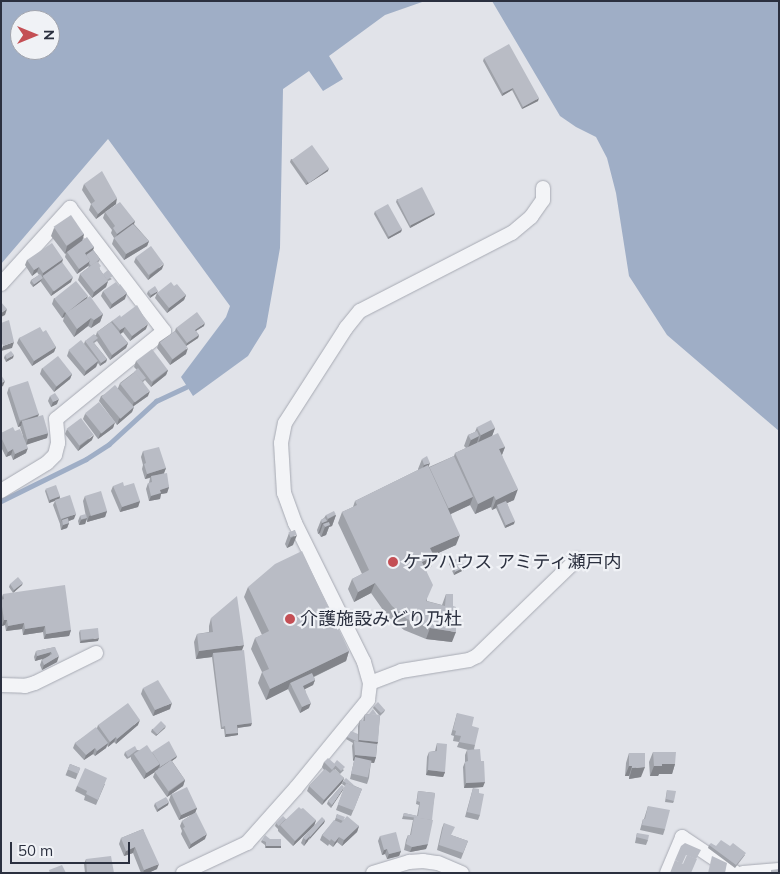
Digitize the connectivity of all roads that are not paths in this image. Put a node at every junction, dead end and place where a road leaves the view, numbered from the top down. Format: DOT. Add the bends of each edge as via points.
graph roads {
  1 [pos="543,188"];
  2 [pos="1,284"];
  3 [pos="1,491"];
  4 [pos="578,559"];
  5 [pos="96,654"];
  6 [pos="370,683"];
  7 [pos="1,685"];
  8 [pos="779,870"];
  9 [pos="183,873"];
  10 [pos="373,873"];
  11 [pos="462,873"];
  12 [pos="667,873"];
  13 [pos="736,873"];
  14 [pos="743,873"];
  1 -- 6 [label="street" via="543,200 535,212 512,234 360,311 285,422 281,443 284,493 295,523 364,662"];
  2 -- 3 [label="street" via="70,208 164,331 56,419 58,443 55,455"];
  4 -- 6 [label="street" via="477,656 401,671"];
  5 -- 7 [label="street" via="35,683"];
  6 -- 9 [label="street" via="368,700 247,843"];
  8 -- 14 [label="street"];
  10 -- 11 [label="street" via="423,861"];
  12 -- 13 [label="street" via="682,837"];
}
